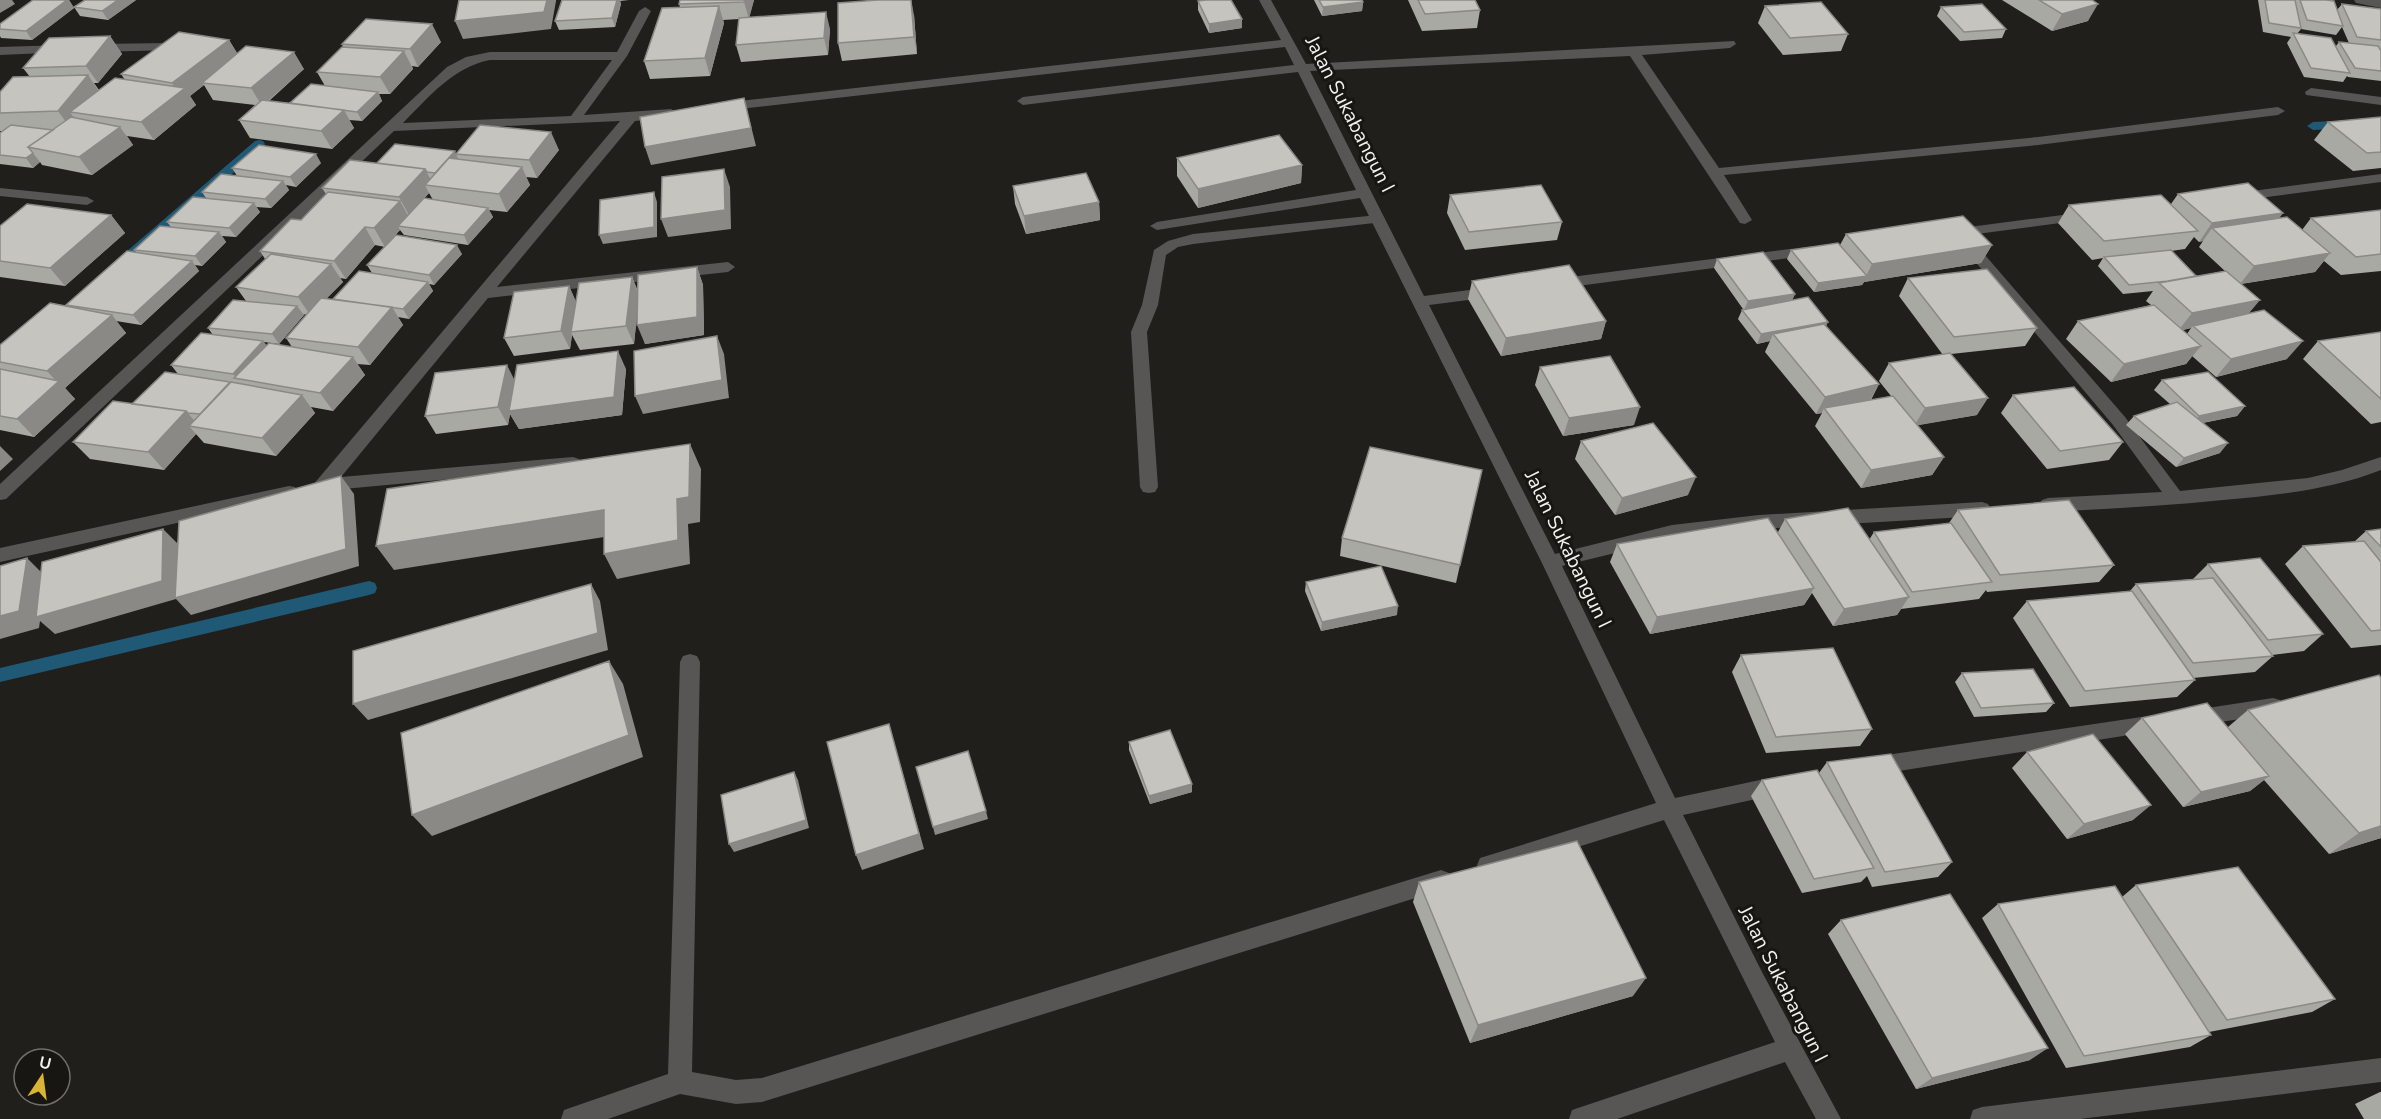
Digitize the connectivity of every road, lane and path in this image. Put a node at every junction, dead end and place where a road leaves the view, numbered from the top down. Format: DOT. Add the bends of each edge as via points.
graph roads {
  1 [pos="1264,0"];
  2 [pos="2360,0"];
  3 [pos="2381,3"];
  4 [pos="645,11"];
  5 [pos="1289,43"];
  6 [pos="1730,44"];
  7 [pos="170,47"];
  8 [pos="0,51"];
  9 [pos="1634,52"];
  10 [pos="621,56"];
  11 [pos="1303,68"];
  12 [pos="2311,92"];
  13 [pos="1023,101"];
  14 [pos="2381,101"];
  15 [pos="713,108"];
  16 [pos="689,111"];
  17 [pos="2278,111"];
  18 [pos="630,117"];
  19 [pos="574,120"];
  20 [pos="391,127"];
  21 [pos="1715,172"];
  22 [pos="2381,178"];
  23 [pos="0,192"];
  24 [pos="1364,193"];
  25 [pos="2217,199"];
  26 [pos="87,201"];
  27 [pos="2099,214"];
  28 [pos="1378,219"];
  29 [pos="1745,220"];
  30 [pos="1157,226"];
  31 [pos="1959,232"];
  32 [pos="1935,235"];
  33 [pos="1830,248"];
  34 [pos="728,267"];
  35 [pos="1538,286"];
  36 [pos="1503,290"];
  37 [pos="482,294"];
  38 [pos="1421,301"];
  39 [pos="594,461"];
  40 [pos="2381,463"];
  41 [pos="325,484"];
  42 [pos="1149,487"];
  43 [pos="0,494"];
  44 [pos="2176,499"];
  45 [pos="2034,506"];
  46 [pos="1998,508"];
  47 [pos="0,555"];
  48 [pos="1550,562"];
  49 [pos="690,662"];
  50 [pos="2287,704"];
  51 [pos="1851,770"];
  52 [pos="1794,782"];
  53 [pos="1668,809"];
  54 [pos="1790,1049"];
  55 [pos="2381,1070"];
  56 [pos="680,1082"];
  57 [pos="573,1119"];
  58 [pos="1581,1119"];
  59 [pos="1829,1119"];
  60 [pos="1982,1119"];
  1 -- 5 [label="street, Jalan Sukabangun I"];
  2 -- 3 [label="street"];
  4 -- 10 [label="street"];
  5 -- 11 [label="street, Jalan Sukabangun I"];
  5 -- 15 [label="street"];
  6 -- 9 [label="street"];
  7 -- 8 [label="street"];
  9 -- 11 [label="street"];
  9 -- 21 [label="street"];
  10 -- 19 [label="street"];
  10 -- 20 [label="street" via="479,57 451,70"];
  11 -- 13 [label="street"];
  11 -- 24 [label="street, Jalan Sukabangun I"];
  12 -- 14 [label="street"];
  16 -- 18 [label="street"];
  17 -- 21 [label="street" via="2038,141"];
  18 -- 19 [label="street"];
  18 -- 37 [label="street"];
  19 -- 20 [label="street"];
  20 -- 43 [label="street"];
  21 -- 29 [label="street"];
  22 -- 25 [label="street"];
  23 -- 26 [label="street"];
  24 -- 28 [label="street, Jalan Sukabangun I"];
  24 -- 30 [label="street"];
  27 -- 31 [label="street"];
  28 -- 38 [label="street, Jalan Sukabangun I"];
  28 -- 42 [label="street" via="1193,239 1158,253 1150,305 1140,332"];
  31 -- 32 [label="street"];
  31 -- 44 [label="street" via="2120,421"];
  33 -- 35 [label="street"];
  34 -- 37 [label="street"];
  36 -- 38 [label="street"];
  37 -- 41 [label="street"];
  38 -- 48 [label="street, Jalan Sukabangun I"];
  39 -- 41 [label="street"];
  40 -- 44 [label="street" via="2309,486"];
  41 -- 47 [label="street"];
  44 -- 45 [label="street"];
  46 -- 48 [label="street" via="1783,520 1672,532"];
  48 -- 53 [label="street, Jalan Sukabangun I"];
  49 -- 56 [label="street"];
  50 -- 51 [label="street"];
  52 -- 53 [label="street"];
  53 -- 54 [label="street, Jalan Sukabangun I"];
  53 -- 56 [label="street" via="762,1090 736,1092"];
  54 -- 58 [label="street"];
  54 -- 59 [label="street, Jalan Sukabangun I"];
  55 -- 60 [label="street"];
  56 -- 57 [label="street"];
}
